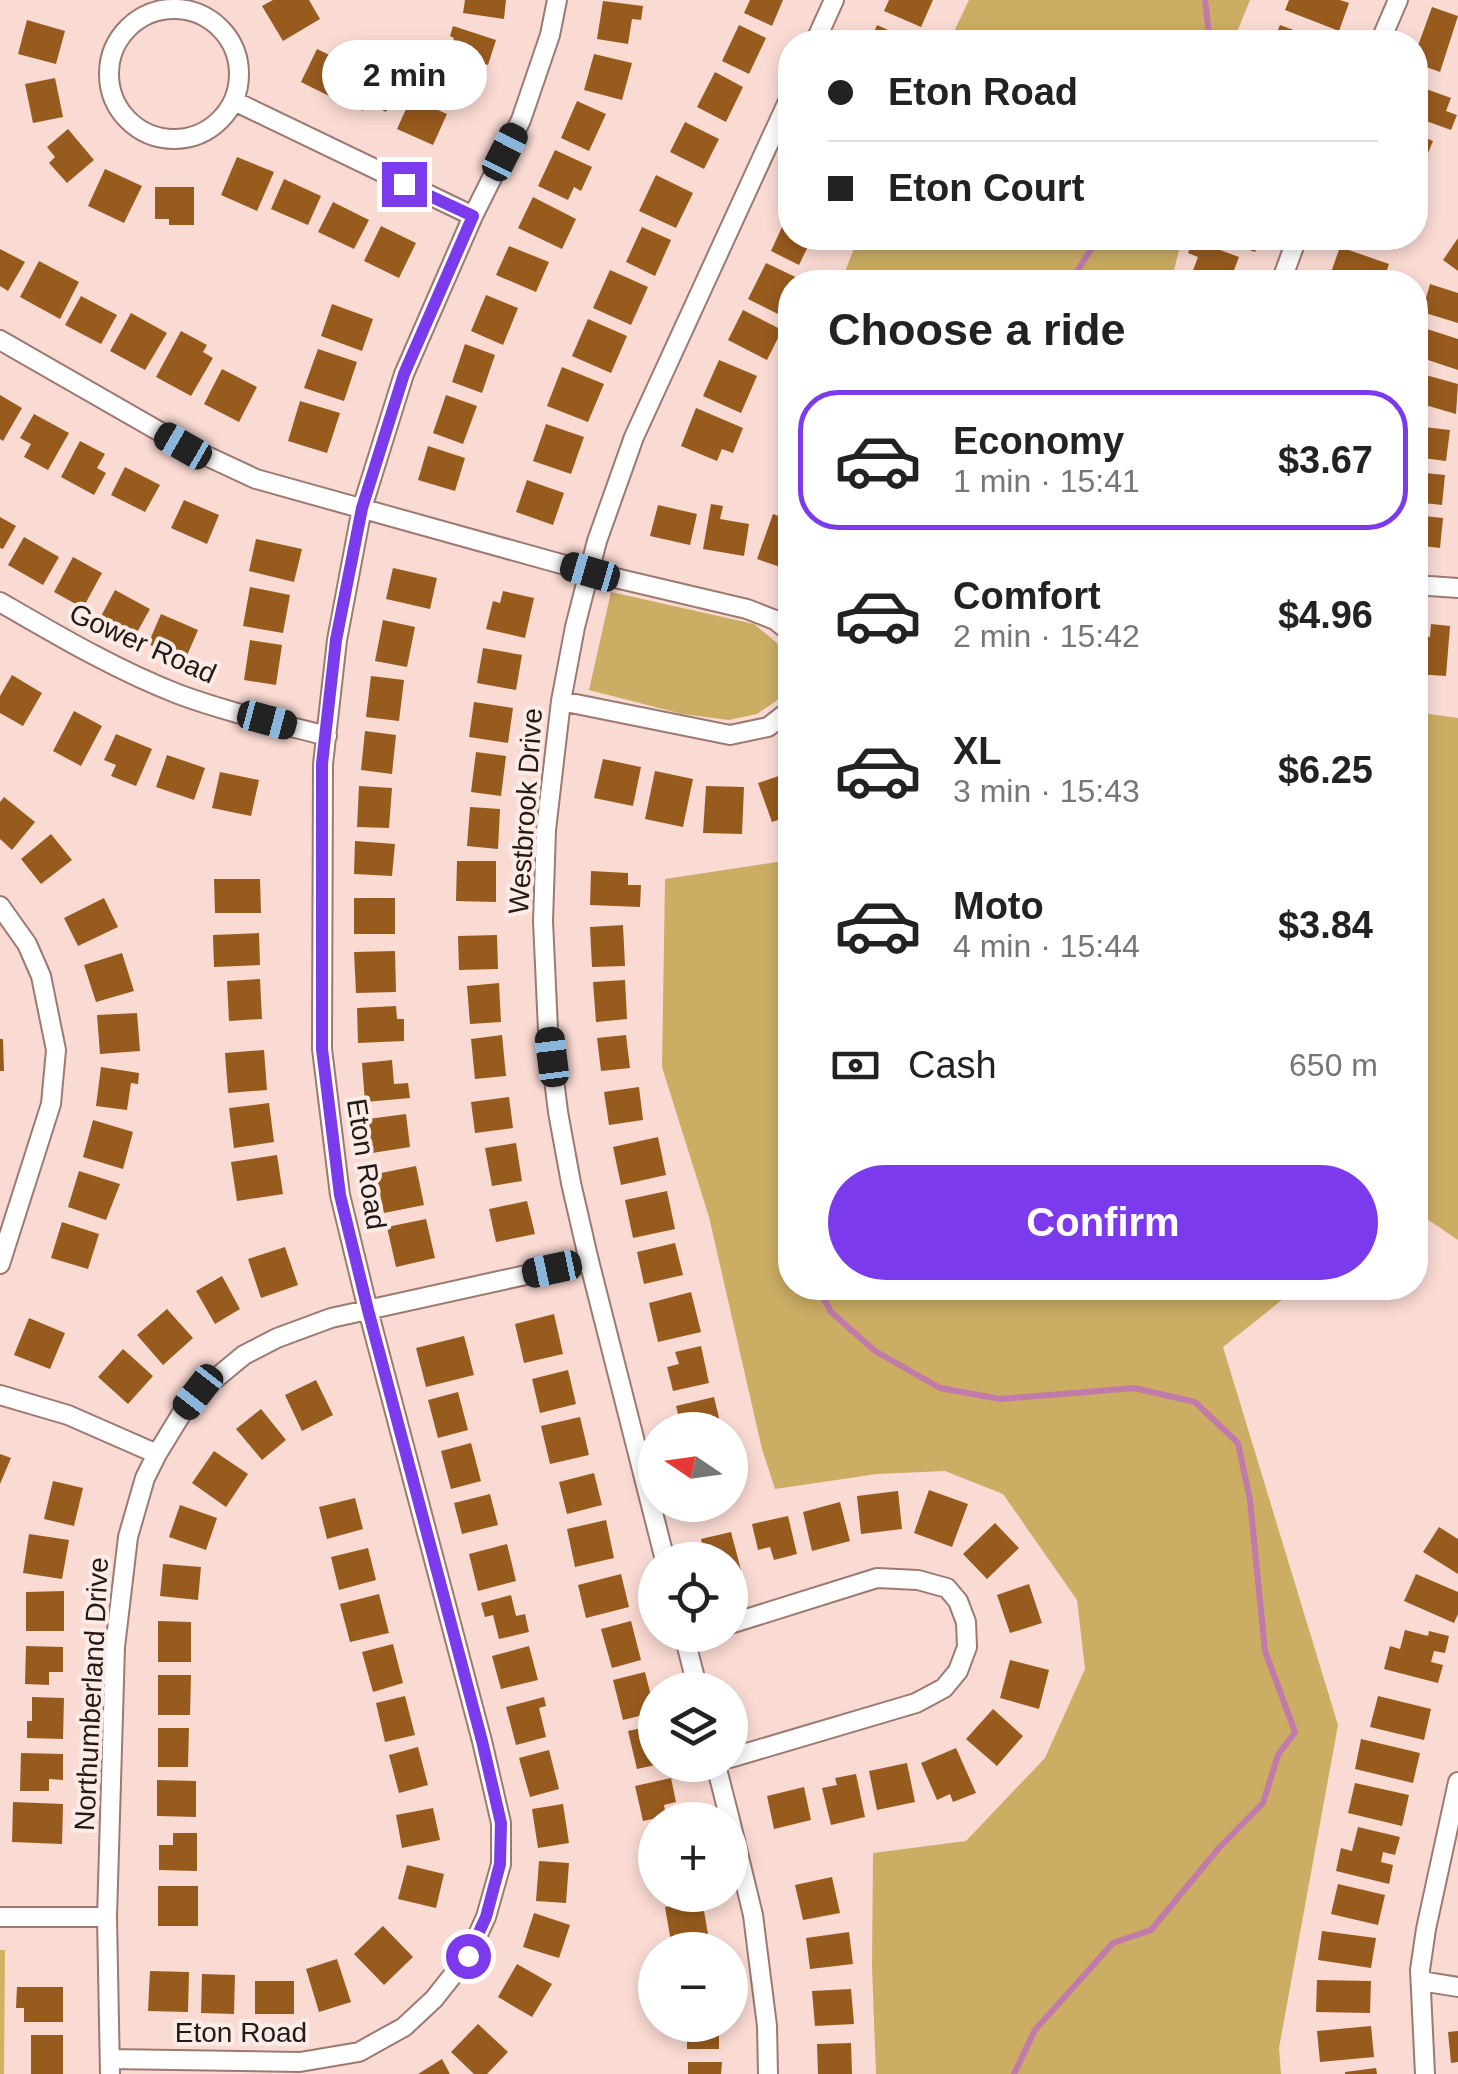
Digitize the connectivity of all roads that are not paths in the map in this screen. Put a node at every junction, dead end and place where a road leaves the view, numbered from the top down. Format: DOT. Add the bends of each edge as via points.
graph roads {
  1 [pos="557,0"];
  2 [pos="834,0"];
  3 [pos="1398,0"];
  4 [pos="820,30"];
  5 [pos="1385,30"];
  6 [pos="234,101"];
  7 [pos="778,124"];
  8 [pos="473,216"];
  9 [pos="0,340"];
  10 [pos="362,508"];
  11 [pos="590,572"];
  12 [pos="1428,586"];
  13 [pos="1458,588"];
  14 [pos="0,602"];
  15 [pos="778,622"];
  16 [pos="561,702"];
  17 [pos="778,719"];
  18 [pos="327,736"];
  19 [pos="0,906"];
  20 [pos="589,1261"];
  21 [pos="0,1264"];
  22 [pos="368,1310"];
  23 [pos="0,1396"];
  24 [pos="157,1454"];
  25 [pos="660,1542"];
  26 [pos="748,1618"];
  27 [pos="748,1753"];
  28 [pos="1458,1782"];
  29 [pos="748,1894"];
  30 [pos="0,1916"];
  31 [pos="107,1918"];
  32 [pos="1420,1982"];
  33 [pos="1458,1987"];
  34 [pos="110,2066"];
  35 [pos="768,2074"];
  36 [pos="1425,2074"];
  1 -- 8 [label="street, Eton Road" via="521,120"];
  2 -- 4 [label="street"];
  3 -- 5 [label="street"];
  6 -- 6 [label="street" via="240,83 233,45 208,17 190,10 171,8 135,21 112,54 112,98 140,131 183,140 222,120"];
  6 -- 8 [label="street"];
  7 -- 11 [label="street, Westbrook Drive" via="634,437"];
  8 -- 10 [label="street, Eton Road" via="404,374"];
  9 -- 10 [label="street" via="183,446 256,479"];
  10 -- 11 [label="street"];
  10 -- 18 [label="street, Eton Road" via="336,640"];
  11 -- 15 [label="street"];
  11 -- 16 [label="street, Westbrook Drive"];
  12 -- 13 [label="street"];
  14 -- 18 [label="street, Gower Road" via="178,694"];
  16 -- 17 [label="street" via="730,735"];
  16 -- 20 [label="street, Westbrook Drive" via="546,830 548,1030"];
  18 -- 22 [label="street, Eton Road" via="322,1049 340,1195"];
  19 -- 21 [label="street" via="41,976 56,1050 51,1104"];
  20 -- 22 [label="street, Northumberland Drive"];
  20 -- 25 [label="street, Westbrook Drive"];
  22 -- 24 [label="street, Northumberland Drive" via="331,1318 244,1355 198,1392"];
  22 -- 34 [label="street, Eton Road" via="501,1823 500,1864 486,1917 468,1956 434,1999 404,2027 360,2052 300,2062"];
  23 -- 24 [label="street" via="68,1415"];
  24 -- 31 [label="street, Northumberland Drive" via="128,1537 116,1647"];
  26 -- 27 [label="street" via="877,1578 918,1580 947,1588 958,1601 968,1647 944,1688 916,1703"];
  28 -- 32 [label="street"];
  29 -- 35 [label="street"];
  30 -- 31 [label="street"];
  31 -- 34 [label="street, Northumberland Drive"];
  32 -- 33 [label="street"];
  32 -- 36 [label="street"];
}
